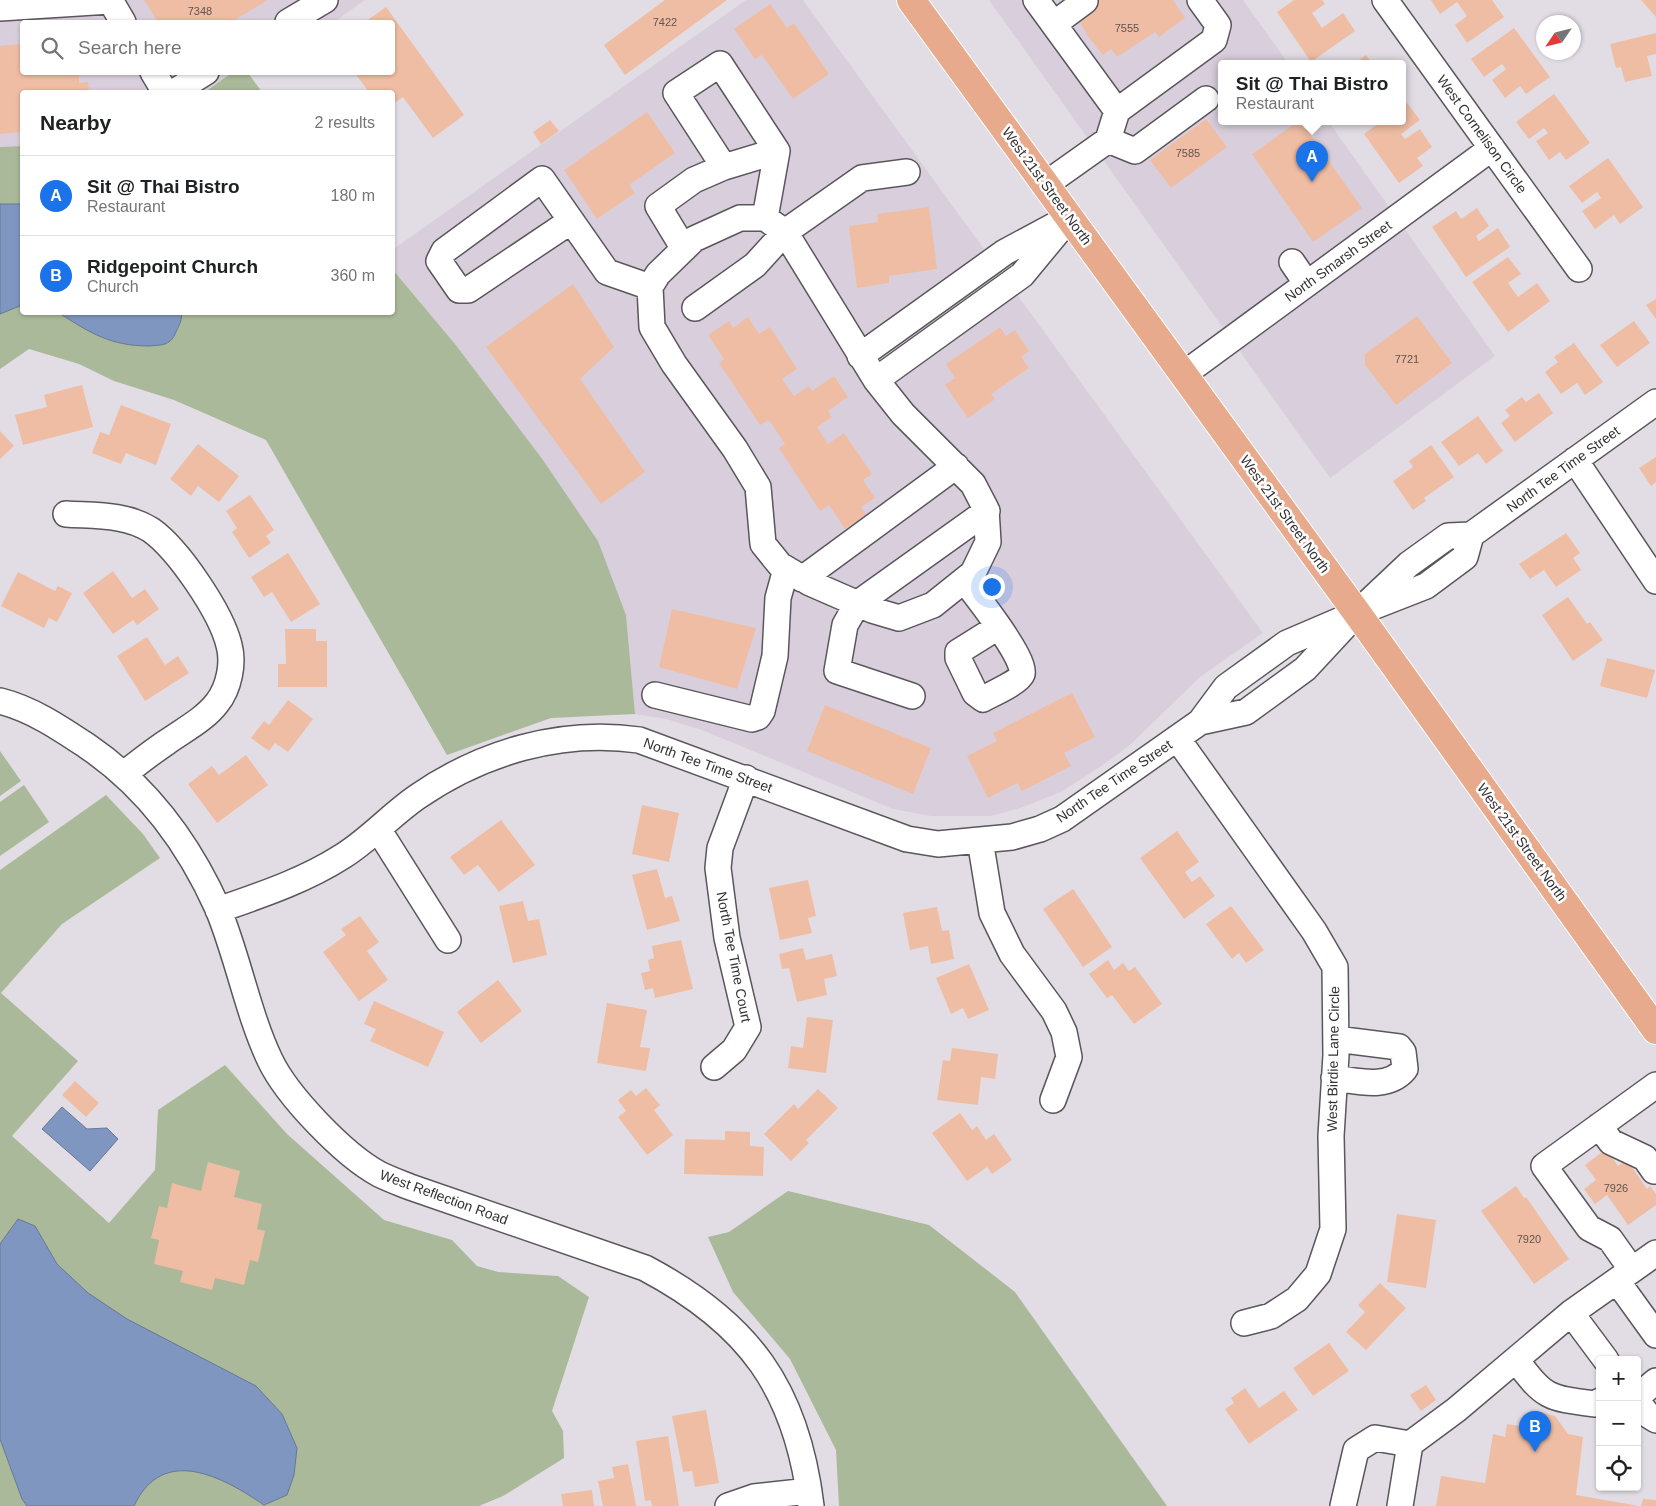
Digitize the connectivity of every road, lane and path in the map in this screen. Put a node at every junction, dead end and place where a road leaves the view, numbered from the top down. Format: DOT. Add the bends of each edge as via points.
graph roads {
  1 [pos="110,0"];
  2 [pos="325,0"];
  3 [pos="911,0"];
  4 [pos="1079,0"];
  5 [pos="1200,0"];
  6 [pos="1385,0"];
  7 [pos="1045,7"];
  8 [pos="0,8"];
  9 [pos="122,20"];
  10 [pos="291,20"];
  11 [pos="155,75"];
  12 [pos="201,75"];
  13 [pos="164,90"];
  14 [pos="177,90"];
  15 [pos="1206,99"];
  16 [pos="1116,111"];
  17 [pos="1108,140"];
  18 [pos="1492,148"];
  19 [pos="778,151"];
  20 [pos="724,167"];
  21 [pos="907,172"];
  22 [pos="1046,184"];
  23 [pos="1070,217"];
  24 [pos="765,218"];
  25 [pos="571,221"];
  26 [pos="785,232"];
  27 [pos="684,249"];
  28 [pos="1292,262"];
  29 [pos="1579,269"];
  30 [pos="1307,284"];
  31 [pos="650,287"];
  32 [pos="694,308"];
  33 [pos="860,356"];
  34 [pos="1184,374"];
  35 [pos="876,380"];
  36 [pos="1656,402"];
  37 [pos="1575,460"];
  38 [pos="956,466"];
  39 [pos="987,511"];
  40 [pos="66,514"];
  41 [pos="794,574"];
  42 [pos="964,580"];
  43 [pos="1656,582"];
  44 [pos="857,604"];
  45 [pos="1357,613"];
  46 [pos="998,627"];
  47 [pos="654,695"];
  48 [pos="912,696"];
  49 [pos="0,701"];
  50 [pos="1177,738"];
  51 [pos="124,774"];
  52 [pos="746,778"];
  53 [pos="378,829"];
  54 [pos="980,840"];
  55 [pos="218,910"];
  56 [pos="448,940"];
  57 [pos="1656,1030"];
  58 [pos="1336,1038"];
  59 [pos="714,1067"];
  60 [pos="1334,1078"];
  61 [pos="1656,1086"];
  62 [pos="1053,1100"];
  63 [pos="1599,1126"];
  64 [pos="1656,1170"];
  65 [pos="1656,1253"];
  66 [pos="1624,1276"];
  67 [pos="1571,1313"];
  68 [pos="1244,1323"];
  69 [pos="1656,1336"];
  70 [pos="1603,1356"];
  71 [pos="1516,1360"];
  72 [pos="1656,1381"];
  73 [pos="1641,1394"];
  74 [pos="1599,1401"];
  75 [pos="1641,1406"];
  76 [pos="1656,1420"];
  77 [pos="1410,1444"];
  78 [pos="810,1499"];
  79 [pos="728,1506"];
  80 [pos="1343,1506"];
  81 [pos="1400,1506"];
  1 -- 8 [label="street"];
  1 -- 9 [label="street"];
  2 -- 10 [label="street"];
  3 -- 22 [label="main road, West 21st Street North"];
  4 -- 7 [label="street"];
  5 -- 16 [label="street" via="1218,25 1214,40"];
  6 -- 18 [label="street, West Cornelison Circle"];
  7 -- 16 [label="street"];
  11 -- 13 [label="street"];
  12 -- 14 [label="street"];
  15 -- 17 [label="street" via="1135,151"];
  16 -- 17 [label="street"];
  17 -- 22 [label="street"];
  18 -- 29 [label="street, West Cornelison Circle"];
  18 -- 30 [label="street, North Smarsh Street"];
  19 -- 20 [label="street"];
  19 -- 20 [label="street" via="720,64 676,92"];
  19 -- 24 [label="street"];
  20 -- 27 [label="street" via="694,180 658,206"];
  21 -- 26 [label="street" via="862,178"];
  22 -- 23 [label="main road, West 21st Street North"];
  23 -- 33 [label="street" via="1005,252"];
  23 -- 34 [label="main road, West 21st Street North"];
  23 -- 35 [label="street" via="1022,275"];
  24 -- 26 [label="street"];
  24 -- 27 [label="street" via="740,218 694,239"];
  25 -- 25 [label="street" via="542,179 444,251 439,261 459,290 468,290"];
  25 -- 31 [label="street" via="607,272"];
  26 -- 32 [label="street" via="755,266"];
  26 -- 33 [label="street"];
  27 -- 31 [label="street" via="658,274"];
  28 -- 30 [label="street"];
  30 -- 34 [label="street, North Smarsh Street"];
  31 -- 41 [label="street" via="652,327 758,487 763,544 780,565"];
  33 -- 35 [label="street"];
  34 -- 45 [label="main road, West 21st Street North"];
  35 -- 38 [label="street" via="903,414"];
  36 -- 37 [label="street, North Tee Time Street"];
  37 -- 43 [label="street"];
  37 -- 45 [label="street, North Tee Time Street" via="1471,535 1465,557 1426,586"];
  38 -- 39 [label="street" via="973,484"];
  38 -- 41 [label="street"];
  39 -- 42 [label="street" via="988,542 973,573"];
  39 -- 44 [label="street"];
  40 -- 51 [label="street" via="124,518 150,530 170,547 205,595 229,644 232,663 228,682 218,702 198,721"];
  41 -- 44 [label="street"];
  41 -- 47 [label="street" via="778,598 775,656 762,712 758,716 752,719"];
  42 -- 44 [label="street" via="933,605 899,618"];
  42 -- 46 [label="street"];
  44 -- 48 [label="street" via="845,625 837,671"];
  45 -- 50 [label="street, North Tee Time Street" via="1287,643 1226,687 1200,722"];
  45 -- 57 [label="main road, West 21st Street North"];
  49 -- 51 [label="street, West Reflection Road" via="54,723"];
  50 -- 54 [label="street, North Tee Time Street" via="1062,819 1012,837"];
  50 -- 58 [label="street, West Birdie Lane Circle" via="1314,931 1335,967"];
  51 -- 55 [label="street, West Reflection Road" via="156,808 186,848"];
  52 -- 53 [label="street, North Tee Time Street" via="639,740 613,736 567,738 524,746 467,768 416,798"];
  52 -- 54 [label="street, North Tee Time Street" via="907,839 938,844"];
  52 -- 59 [label="street, North Tee Time Court" via="720,848 718,868 727,938 748,1027 734,1050"];
  53 -- 55 [label="street, North Tee Time Street" via="343,856 296,882"];
  53 -- 56 [label="street"];
  54 -- 62 [label="street" via="992,913 1012,954 1054,1011 1064,1032 1069,1057"];
  55 -- 78 [label="street, West Reflection Road" via="270,1060 298,1101 322,1128 351,1155 379,1174 645,1268 679,1286 720,1319 762,1361 793,1424 804,1458"];
  58 -- 60 [label="street, West Birdie Lane Circle"];
  58 -- 60 [label="street" via="1399,1048 1403,1052 1405,1069 1399,1077 1379,1083"];
  60 -- 68 [label="street, West Birdie Lane Circle" via="1331,1136 1334,1229 1318,1274 1297,1300 1271,1316"];
  61 -- 63 [label="street"];
  63 -- 64 [label="street" via="1611,1142 1644,1158"];
  63 -- 66 [label="street" via="1544,1166 1589,1228 1610,1239"];
  65 -- 66 [label="street"];
  66 -- 67 [label="street"];
  66 -- 69 [label="street"];
  67 -- 70 [label="street"];
  67 -- 71 [label="street"];
  71 -- 74 [label="street" via="1539,1390 1559,1400 1595,1404"];
  71 -- 77 [label="street"];
  72 -- 73 [label="street"];
  75 -- 76 [label="street"];
  77 -- 80 [label="street" via="1374,1438 1356,1450"];
  77 -- 81 [label="street"];
  78 -- 79 [label="street" via="754,1496"];
}
